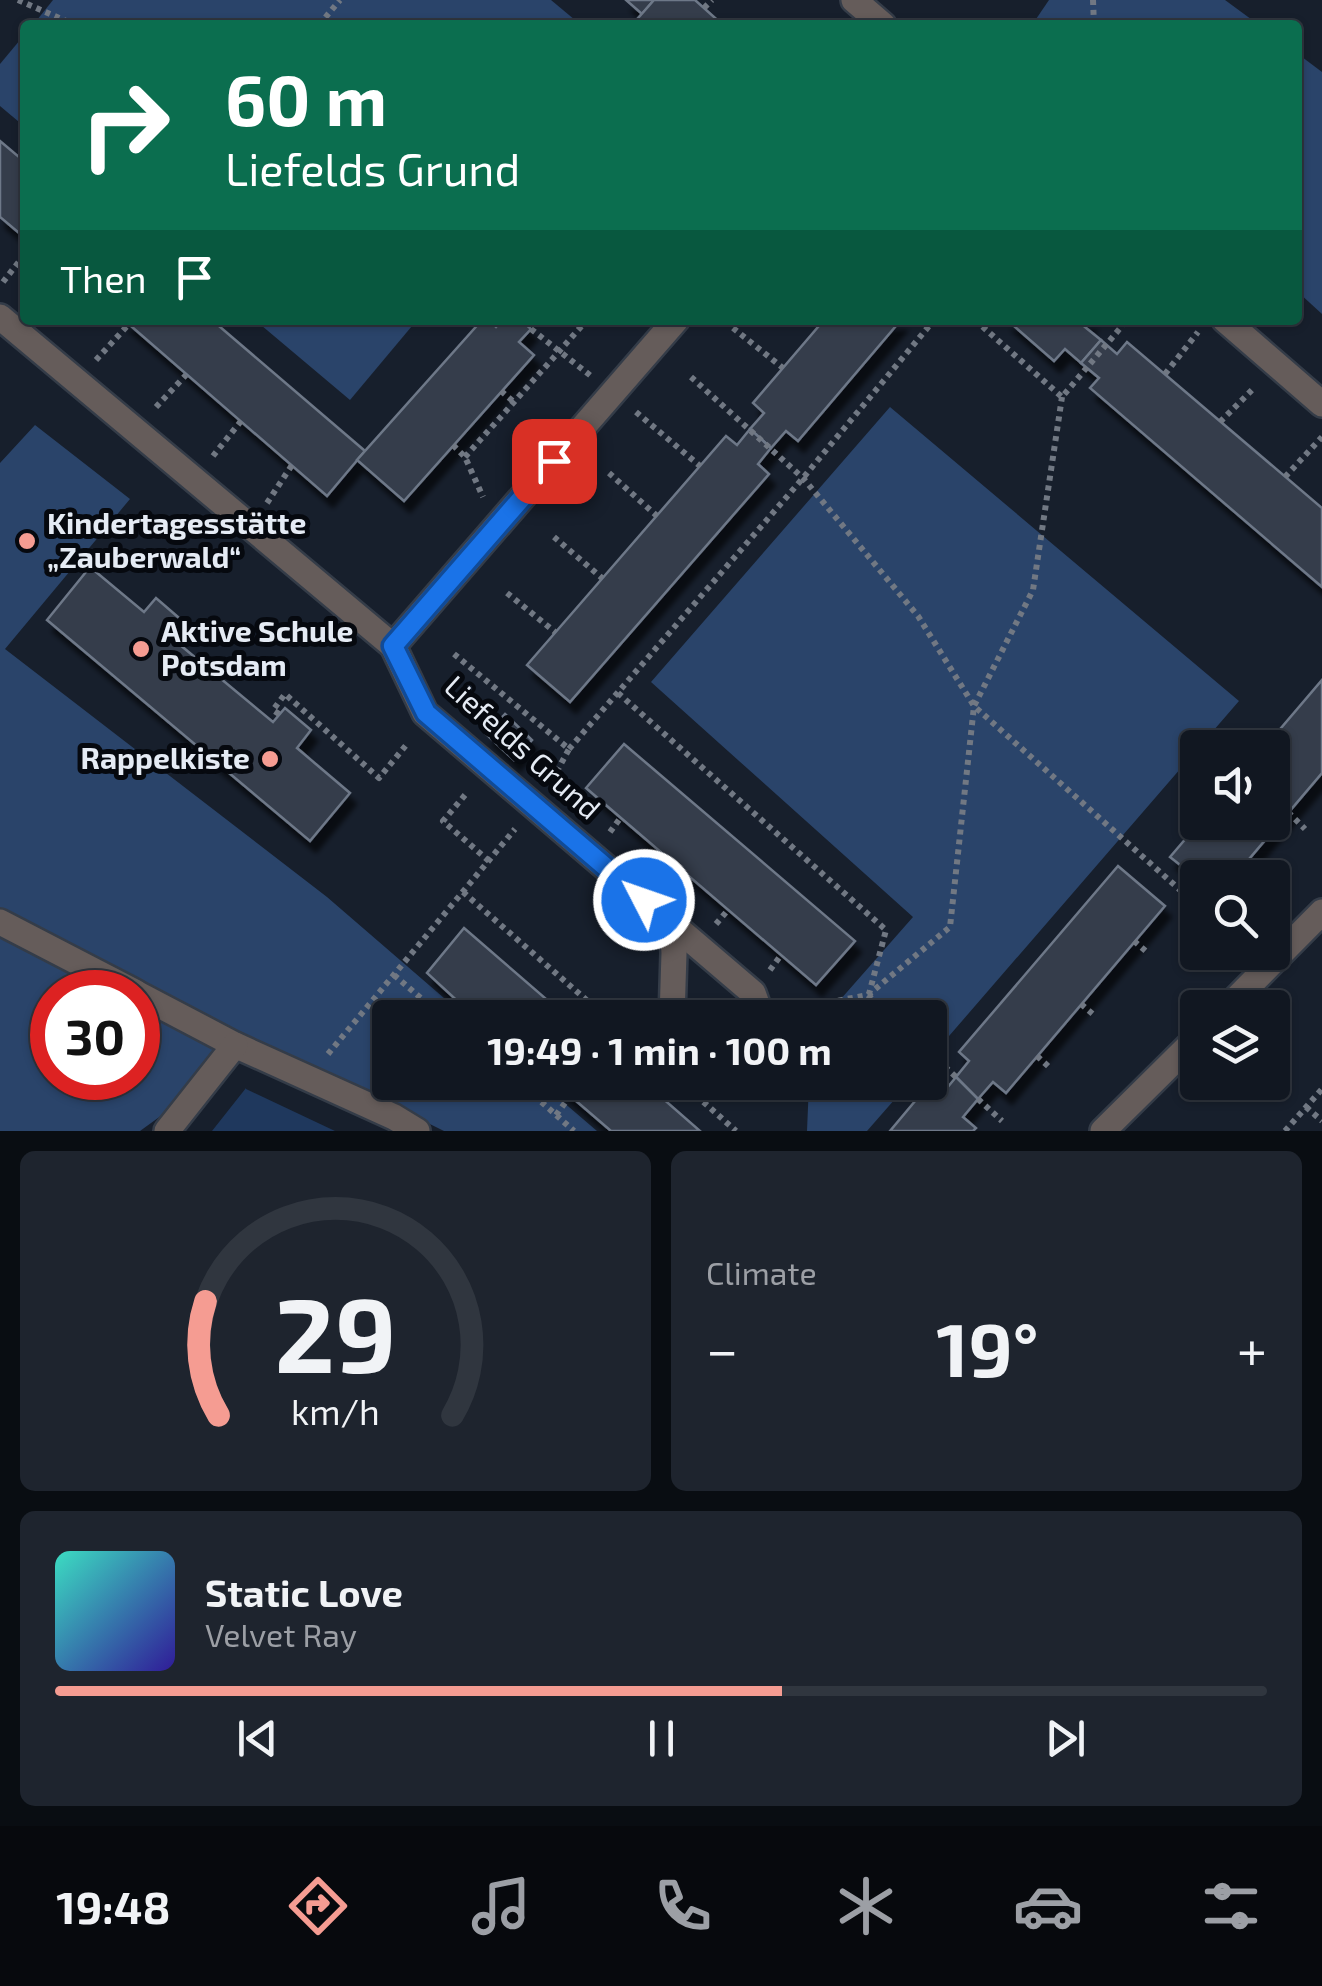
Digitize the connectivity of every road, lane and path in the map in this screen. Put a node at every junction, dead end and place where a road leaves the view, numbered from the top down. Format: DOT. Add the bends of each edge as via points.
graph roads {
  1 [pos="18,0"];
  2 [pos="340,0"];
  3 [pos="712,0"];
  4 [pos="854,0"];
  5 [pos="704,8"];
  6 [pos="64,20"];
  7 [pos="323,20"];
  8 [pos="877,20"];
  9 [pos="20,261"];
  10 [pos="4,282"];
  11 [pos="0,318"];
  12 [pos="128,325"];
  13 [pos="583,325"];
  14 [pos="672,325"];
  15 [pos="930,325"];
  16 [pos="981,325"];
  17 [pos="1123,325"];
  18 [pos="1231,325"];
  19 [pos="733,328"];
  20 [pos="1200,329"];
  21 [pos="95,361"];
  22 [pos="782,368"];
  23 [pos="186,374"];
  24 [pos="1165,374"];
  25 [pos="691,377"];
  26 [pos="1261,381"];
  27 [pos="501,391"];
  28 [pos="1062,397"];
  29 [pos="514,402"];
  30 [pos="1322,404"];
  31 [pos="152,411"];
  32 [pos="241,421"];
  33 [pos="1220,422"];
  34 [pos="652,423"];
  35 [pos="1322,437"];
  36 [pos="453,445"];
  37 [pos="466,456"];
  38 [pos="209,460"];
  39 [pos="292,465"];
  40 [pos="700,466"];
  41 [pos="609,472"];
  42 [pos="1285,477"];
  43 [pos="803,478"];
  44 [pos="486,502"];
  45 [pos="264,508"];
  46 [pos="657,516"];
  47 [pos="554,537"];
  48 [pos="602,578"];
  49 [pos="507,592"];
  50 [pos="555,632"];
  51 [pos="393,646"];
  52 [pos="454,654"];
  53 [pos="618,692"];
  54 [pos="974,706"];
  55 [pos="279,714"];
  56 [pos="407,744"];
  57 [pos="570,749"];
  58 [pos="464,796"];
  59 [pos="541,797"];
  60 [pos="1290,814"];
  61 [pos="1305,829"];
  62 [pos="489,861"];
  63 [pos="1180,890"];
  64 [pos="463,892"];
  65 [pos="1322,912"];
  66 [pos="0,922"];
  67 [pos="672,923"];
  68 [pos="1134,942"];
  69 [pos="1148,953"];
  70 [pos="92,970"];
  71 [pos="394,975"];
  72 [pos="1244,990"];
  73 [pos="868,995"];
  74 [pos="423,1000"];
  75 [pos="586,1000"];
  76 [pos="673,1000"];
  77 [pos="756,1000"];
  78 [pos="843,1000"];
  79 [pos="873,1000"];
  80 [pos="1081,1004"];
  81 [pos="160,1006"];
  82 [pos="1094,1014"];
  83 [pos="235,1045"];
  84 [pos="1180,1054"];
  85 [pos="1037,1056"];
  86 [pos="1049,1067"];
  87 [pos="947,1069"];
  88 [pos="956,1077"];
  89 [pos="308,1078"];
  90 [pos="1322,1089"];
  91 [pos="978,1099"];
  92 [pos="539,1100"];
  93 [pos="567,1100"];
  94 [pos="701,1100"];
  95 [pos="1306,1107"];
  96 [pos="556,1115"];
  97 [pos="1002,1121"];
  98 [pos="1322,1121"];
  99 [pos="167,1131"];
  100 [pos="416,1131"];
  101 [pos="574,1131"];
  102 [pos="736,1131"];
  103 [pos="1103,1131"];
  104 [pos="1286,1131"];
  1 -- 6 [label="path"];
  2 -- 7 [label="path"];
  3 -- 5 [label="path"];
  4 -- 8 [label="street"];
  9 -- 10 [label="path"];
  11 -- 51 [label="street, Liefelds Grund"];
  12 -- 21 [label="path"];
  13 -- 29 [label="path"];
  14 -- 51 [label="street"];
  15 -- 43 [label="path"];
  16 -- 28 [label="path"];
  17 -- 28 [label="path"];
  18 -- 30 [label="street"];
  19 -- 22 [label="path"];
  20 -- 24 [label="path"];
  23 -- 31 [label="path"];
  25 -- 43 [label="path"];
  26 -- 33 [label="path"];
  27 -- 29 [label="path"];
  28 -- 54 [label="path" via="1033,590"];
  29 -- 37 [label="path"];
  32 -- 38 [label="path"];
  34 -- 40 [label="path"];
  35 -- 42 [label="path"];
  36 -- 37 [label="path"];
  37 -- 44 [label="path"];
  39 -- 45 [label="path"];
  41 -- 46 [label="path"];
  43 -- 53 [label="path"];
  43 -- 54 [label="path" via="918,616"];
  47 -- 48 [label="path"];
  49 -- 50 [label="path"];
  51 -- 59 [label="street, Liefelds Grund" via="426,713"];
  52 -- 57 [label="path"];
  53 -- 57 [label="path"];
  53 -- 73 [label="path" via="886,930"];
  54 -- 63 [label="path"];
  54 -- 73 [label="path" via="950,927"];
  55 -- 56 [label="path" via="274,710 285,694 379,778"];
  57 -- 59 [label="path"];
  58 -- 62 [label="path" via="443,820"];
  59 -- 62 [label="path"];
  59 -- 67 [label="street, Liefelds Grund"];
  60 -- 61 [label="path"];
  62 -- 64 [label="path"];
  64 -- 71 [label="path"];
  64 -- 75 [label="path"];
  65 -- 72 [label="street"];
  66 -- 70 [label="street"];
  67 -- 76 [label="street"];
  67 -- 77 [label="street, Liefelds Grund"];
  68 -- 69 [label="path"];
  71 -- 74 [label="path"];
  71 -- 89 [label="path"];
  73 -- 78 [label="path"];
  73 -- 79 [label="path"];
  80 -- 82 [label="path"];
  81 -- 83 [label="street"];
  83 -- 89 [label="street"];
  83 -- 99 [label="street"];
  84 -- 103 [label="street"];
  85 -- 86 [label="path"];
  87 -- 88 [label="path"];
  89 -- 100 [label="street"];
  90 -- 95 [label="path"];
  91 -- 97 [label="path"];
  92 -- 96 [label="path"];
  93 -- 96 [label="path"];
  94 -- 102 [label="path"];
  95 -- 98 [label="path"];
  95 -- 104 [label="path"];
  96 -- 101 [label="path"];
}
